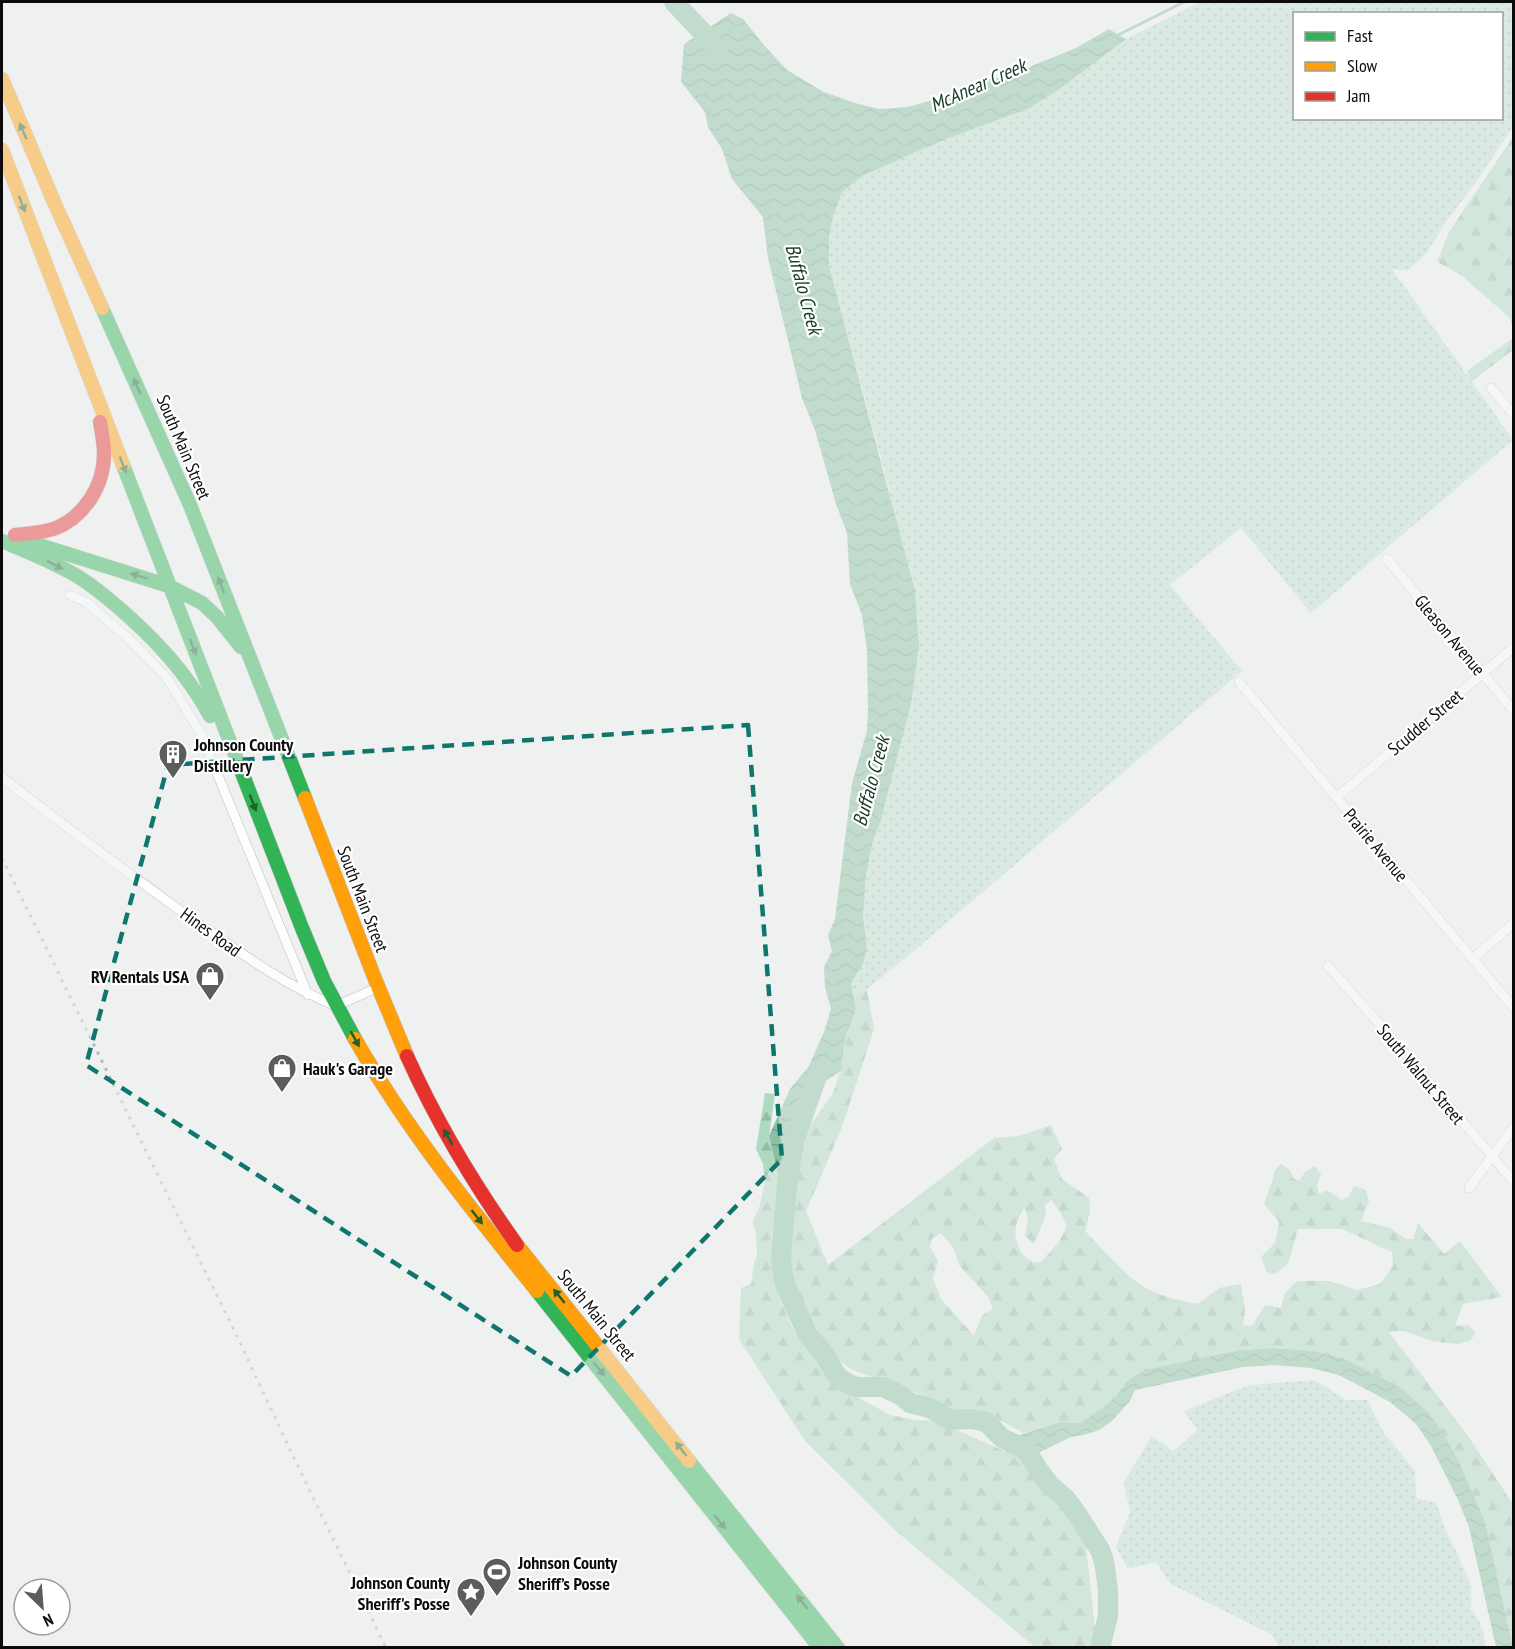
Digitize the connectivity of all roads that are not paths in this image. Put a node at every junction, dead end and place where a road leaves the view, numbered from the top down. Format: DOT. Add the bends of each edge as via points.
graph roads {
  1 [pos="2,79"];
  2 [pos="2,150"];
  3 [pos="1491,388"];
  4 [pos="98,401"];
  5 [pos="1514,415"];
  6 [pos="4,536"];
  7 [pos="1387,559"];
  8 [pos="169,586"];
  9 [pos="70,596"];
  10 [pos="1514,647"];
  11 [pos="250,659"];
  12 [pos="1482,674"];
  13 [pos="1239,682"];
  14 [pos="1514,711"];
  15 [pos="232,748"];
  16 [pos="2,777"];
  17 [pos="1337,797"];
  18 [pos="1514,922"];
  19 [pos="1472,959"];
  20 [pos="1328,966"];
  21 [pos="379,987"];
  22 [pos="308,995"];
  23 [pos="336,1006"];
  24 [pos="1514,1008"];
  25 [pos="1514,1127"];
  26 [pos="1491,1157"];
  27 [pos="1514,1182"];
  28 [pos="1469,1188"];
  29 [pos="630,1385"];
  30 [pos="619,1394"];
  31 [pos="820,1647"];
  32 [pos="838,1647"];
  11 -- 1 [label="main road, South Main Street, one-way" via="179,480"];
  2 -- 4 [label="main road, South Main Street, one-way"];
  3 -- 5 [label="street"];
  4 -- 6 [label="main road" via="104,457 102,477 85,507 69,521 45,531"];
  4 -- 8 [label="main road, South Main Street, one-way"];
  8 -- 6 [label="main road, one-way"];
  6 -- 15 [label="main road, one-way" via="89,583 128,616 184,672"];
  7 -- 12 [label="street, Gleason Avenue"];
  8 -- 11 [label="main road" via="202,603"];
  8 -- 15 [label="main road, South Main Street, one-way"];
  9 -- 22 [label="street" via="86,602 167,678 201,734"];
  10 -- 12 [label="street, Scudder Street"];
  11 -- 21 [label="main road, South Main Street"];
  12 -- 14 [label="street, Gleason Avenue"];
  12 -- 17 [label="street, Scudder Street"];
  13 -- 17 [label="street, Prairie Avenue"];
  15 -- 23 [label="main road, South Main Street, one-way"];
  16 -- 22 [label="street, Hines Road" via="250,960"];
  17 -- 19 [label="street, Prairie Avenue"];
  18 -- 19 [label="street"];
  19 -- 24 [label="street, Prairie Avenue"];
  20 -- 26 [label="street, South Walnut Street"];
  21 -- 23 [label="street"];
  29 -- 21 [label="main road, South Main Street, one-way" via="518,1245 475,1183 434,1113"];
  22 -- 23 [label="street, Hines Road"];
  23 -- 30 [label="main road, South Main Street, one-way" via="364,1057 445,1176"];
  25 -- 26 [label="street"];
  26 -- 27 [label="street, South Walnut Street"];
  26 -- 28 [label="street"];
  29 -- 30 [label="street"];
  32 -- 29 [label="main road, South Main Street, one-way"];
  30 -- 31 [label="main road, South Main Street, one-way"];
}
